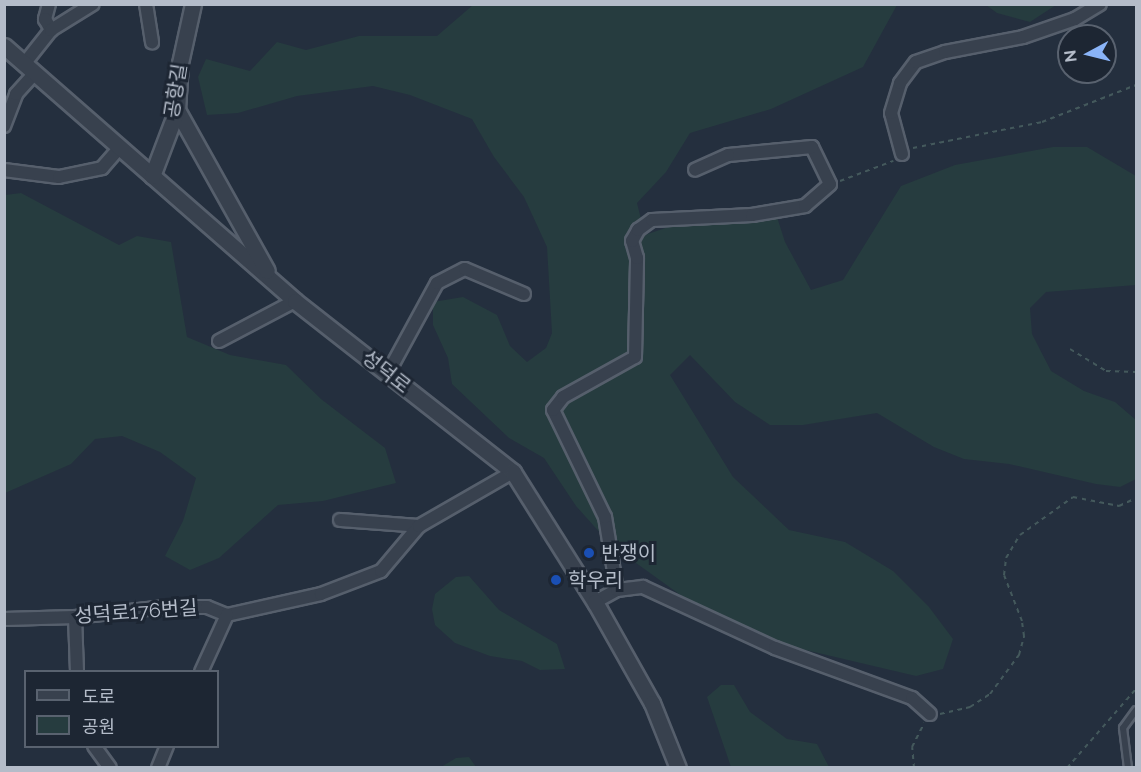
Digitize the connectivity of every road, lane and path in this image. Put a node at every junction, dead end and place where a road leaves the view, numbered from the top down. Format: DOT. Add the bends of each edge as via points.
graph roads {
  1 [pos="49,4"];
  2 [pos="93,4"];
  3 [pos="146,4"];
  4 [pos="194,4"];
  5 [pos="1100,4"];
  6 [pos="51,30"];
  7 [pos="152,43"];
  8 [pos="4,46"];
  9 [pos="30,68"];
  10 [pos="1137,86"];
  11 [pos="177,110"];
  12 [pos="4,126"];
  13 [pos="120,147"];
  14 [pos="902,154"];
  15 [pos="4,170"];
  16 [pos="696,170"];
  17 [pos="152,176"];
  18 [pos="830,184"];
  19 [pos="273,281"];
  20 [pos="524,294"];
  21 [pos="295,301"];
  22 [pos="219,341"];
  23 [pos="1070,349"];
  24 [pos="1137,372"];
  25 [pos="387,373"];
  26 [pos="513,472"];
  27 [pos="1137,498"];
  28 [pos="340,520"];
  29 [pos="419,526"];
  30 [pos="617,590"];
  31 [pos="595,602"];
  32 [pos="227,615"];
  33 [pos="75,617"];
  34 [pos="4,619"];
  35 [pos="77,670"];
  36 [pos="202,670"];
  37 [pos="1137,689"];
  38 [pos="1137,710"];
  39 [pos="930,714"];
  40 [pos="95,748"];
  41 [pos="167,748"];
  42 [pos="110,768"];
  43 [pos="158,768"];
  44 [pos="678,768"];
  45 [pos="914,768"];
  46 [pos="1067,768"];
  47 [pos="1128,768"];
  1 -- 6 [label="street" via="45,19"];
  2 -- 6 [label="street"];
  3 -- 7 [label="street"];
  4 -- 11 [label="street, 공항길" via="180,63"];
  5 -- 14 [label="street" via="1075,20 1023,37 945,52 916,62 900,83 891,113"];
  6 -- 9 [label="street"];
  8 -- 9 [label="street, 성덕로"];
  9 -- 12 [label="street"];
  9 -- 13 [label="street, 성덕로"];
  10 -- 14 [label="path" via="1042,122 939,144 920,144"];
  11 -- 17 [label="street, 공항길"];
  11 -- 19 [label="street"];
  13 -- 15 [label="street" via="102,168 59,177"];
  13 -- 17 [label="street, 성덕로"];
  14 -- 18 [label="path" via="887,167"];
  16 -- 18 [label="street" via="728,155 812,147"];
  17 -- 19 [label="street, 성덕로"];
  18 -- 30 [label="street" via="805,206 753,215 652,220 635,236 635,357 563,397 553,410 605,517"];
  19 -- 21 [label="street, 성덕로"];
  20 -- 25 [label="street" via="465,269 437,283"];
  21 -- 22 [label="street"];
  21 -- 25 [label="street, 성덕로"];
  23 -- 24 [label="path" via="1106,371"];
  25 -- 26 [label="street, 성덕로"];
  26 -- 29 [label="street, 성덕로176번길"];
  26 -- 31 [label="street, 성덕로"];
  27 -- 39 [label="path" via="1119,506 1073,498 1020,535 1006,558 1004,575 1022,621 1024,636 1019,655 990,694 952,714"];
  28 -- 29 [label="street"];
  29 -- 32 [label="street, 성덕로176번길" via="381,571 321,594"];
  30 -- 31 [label="street"];
  30 -- 39 [label="street" via="643,587 775,648 912,698"];
  31 -- 44 [label="street, 성덕로" via="652,704"];
  32 -- 33 [label="street, 성덕로176번길" via="207,607 165,607"];
  32 -- 36 [label="street"];
  33 -- 34 [label="street, 성덕로176번길"];
  33 -- 35 [label="street"];
  37 -- 46 [label="path"];
  38 -- 47 [label="lane" via="1124,728"];
  39 -- 45 [label="path" via="915,735"];
  40 -- 42 [label="street"];
  41 -- 43 [label="street"];
}
